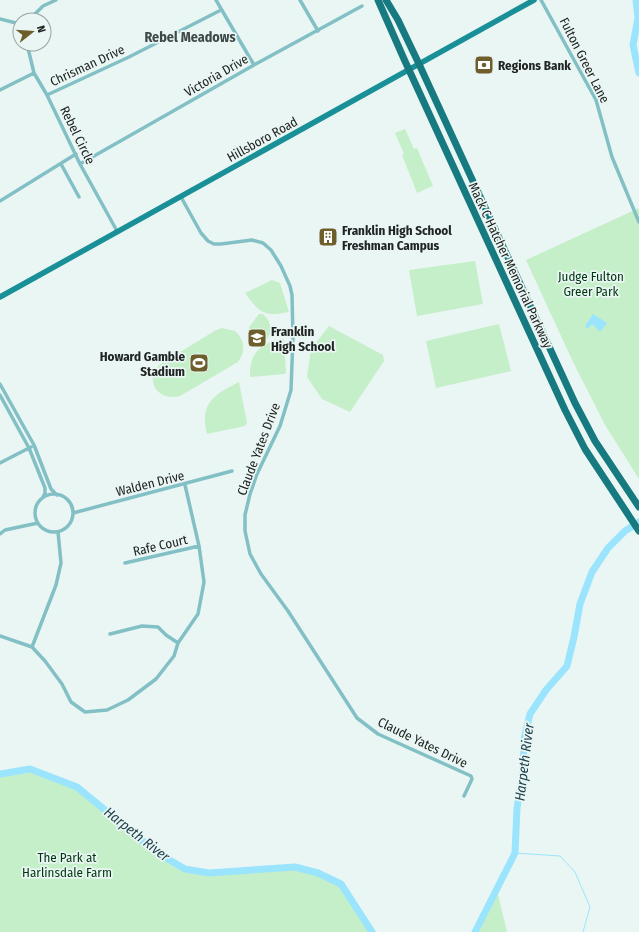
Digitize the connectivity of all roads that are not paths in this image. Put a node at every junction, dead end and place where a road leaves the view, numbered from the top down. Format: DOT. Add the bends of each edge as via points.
graph roads {
  1 [pos="56,0"];
  2 [pos="216,0"];
  3 [pos="300,0"];
  4 [pos="378,0"];
  5 [pos="386,0"];
  6 [pos="534,0"];
  7 [pos="542,0"];
  8 [pos="362,6"];
  9 [pos="221,10"];
  10 [pos="37,12"];
  11 [pos="0,19"];
  12 [pos="12,22"];
  13 [pos="318,30"];
  14 [pos="29,52"];
  15 [pos="419,64"];
  16 [pos="254,65"];
  17 [pos="409,70"];
  18 [pos="34,72"];
  19 [pos="0,90"];
  20 [pos="47,95"];
  21 [pos="76,154"];
  22 [pos="61,164"];
  23 [pos="80,164"];
  24 [pos="79,197"];
  25 [pos="180,197"];
  26 [pos="0,201"];
  27 [pos="639,222"];
  28 [pos="117,231"];
  29 [pos="0,297"];
  30 [pos="0,384"];
  31 [pos="0,395"];
  32 [pos="34,445"];
  33 [pos="29,448"];
  34 [pos="0,463"];
  35 [pos="232,471"];
  36 [pos="185,485"];
  37 [pos="57,495"];
  38 [pos="42,498"];
  39 [pos="639,507"];
  40 [pos="73,512"];
  41 [pos="38,523"];
  42 [pos="639,531"];
  43 [pos="58,532"];
  44 [pos="0,534"];
  45 [pos="199,546"];
  46 [pos="126,563"];
  47 [pos="110,634"];
  48 [pos="0,636"];
  49 [pos="178,643"];
  50 [pos="32,647"];
  51 [pos="464,796"];
  1 -- 10 [label="street"];
  2 -- 9 [label="street"];
  3 -- 13 [label="street"];
  4 -- 17 [label="highway, Mack C Hatcher Memorial Parkway"];
  5 -- 15 [label="highway, Mack C Hatcher Memorial Parkway"];
  6 -- 15 [label="main road, Hillsboro Road"];
  7 -- 27 [label="street, Fulton Greer Lane" via="596,100 610,151"];
  8 -- 13 [label="street, Victoria Drive"];
  9 -- 16 [label="street"];
  9 -- 20 [label="street, Chrisman Drive"];
  11 -- 12 [label="street"];
  13 -- 16 [label="street, Victoria Drive"];
  14 -- 18 [label="street, Rebel Circle"];
  15 -- 17 [label="main road, Hillsboro Road"];
  15 -- 39 [label="highway, Mack C Hatcher Memorial Parkway" via="575,403 595,441"];
  16 -- 23 [label="street, Victoria Drive"];
  17 -- 25 [label="main road, Hillsboro Road"];
  17 -- 42 [label="highway, Mack C Hatcher Memorial Parkway" via="565,410 585,449"];
  18 -- 19 [label="street"];
  18 -- 20 [label="street, Rebel Circle"];
  20 -- 21 [label="street, Rebel Circle"];
  21 -- 22 [label="street"];
  21 -- 23 [label="street, Rebel Circle"];
  22 -- 24 [label="street"];
  22 -- 26 [label="street"];
  23 -- 28 [label="street, Rebel Circle"];
  25 -- 28 [label="main road, Hillsboro Road"];
  25 -- 51 [label="street, Claude Yates Drive" via="208,242 221,244 252,240 263,243 281,266 292,295 291,390 280,426 250,494 245,515 245,531 250,554 357,718 378,734 470,776 472,779"];
  28 -- 29 [label="main road, Hillsboro Road"];
  30 -- 32 [label="street"];
  31 -- 33 [label="street"];
  32 -- 33 [label="street"];
  32 -- 37 [label="street" via="51,489"];
  33 -- 34 [label="street"];
  33 -- 38 [label="street" via="45,488"];
  35 -- 36 [label="street, Walden Drive"];
  36 -- 40 [label="street, Walden Drive"];
  36 -- 45 [label="street"];
  37 -- 38 [label="street" via="50,494"];
  37 -- 40 [label="street" via="69,502"];
  38 -- 41 [label="street" via="35,513"];
  40 -- 43 [label="street" via="69,525"];
  41 -- 43 [label="street" via="48,531"];
  41 -- 44 [label="street" via="5,530"];
  43 -- 50 [label="street" via="61,563 56,585"];
  45 -- 46 [label="street, Rafe Court"];
  45 -- 49 [label="street" via="204,582 198,614"];
  47 -- 49 [label="street" via="142,626 158,627"];
  48 -- 50 [label="street"];
  49 -- 50 [label="street" via="174,656 156,679 128,700 107,710 85,712 71,702 62,684"];
}
